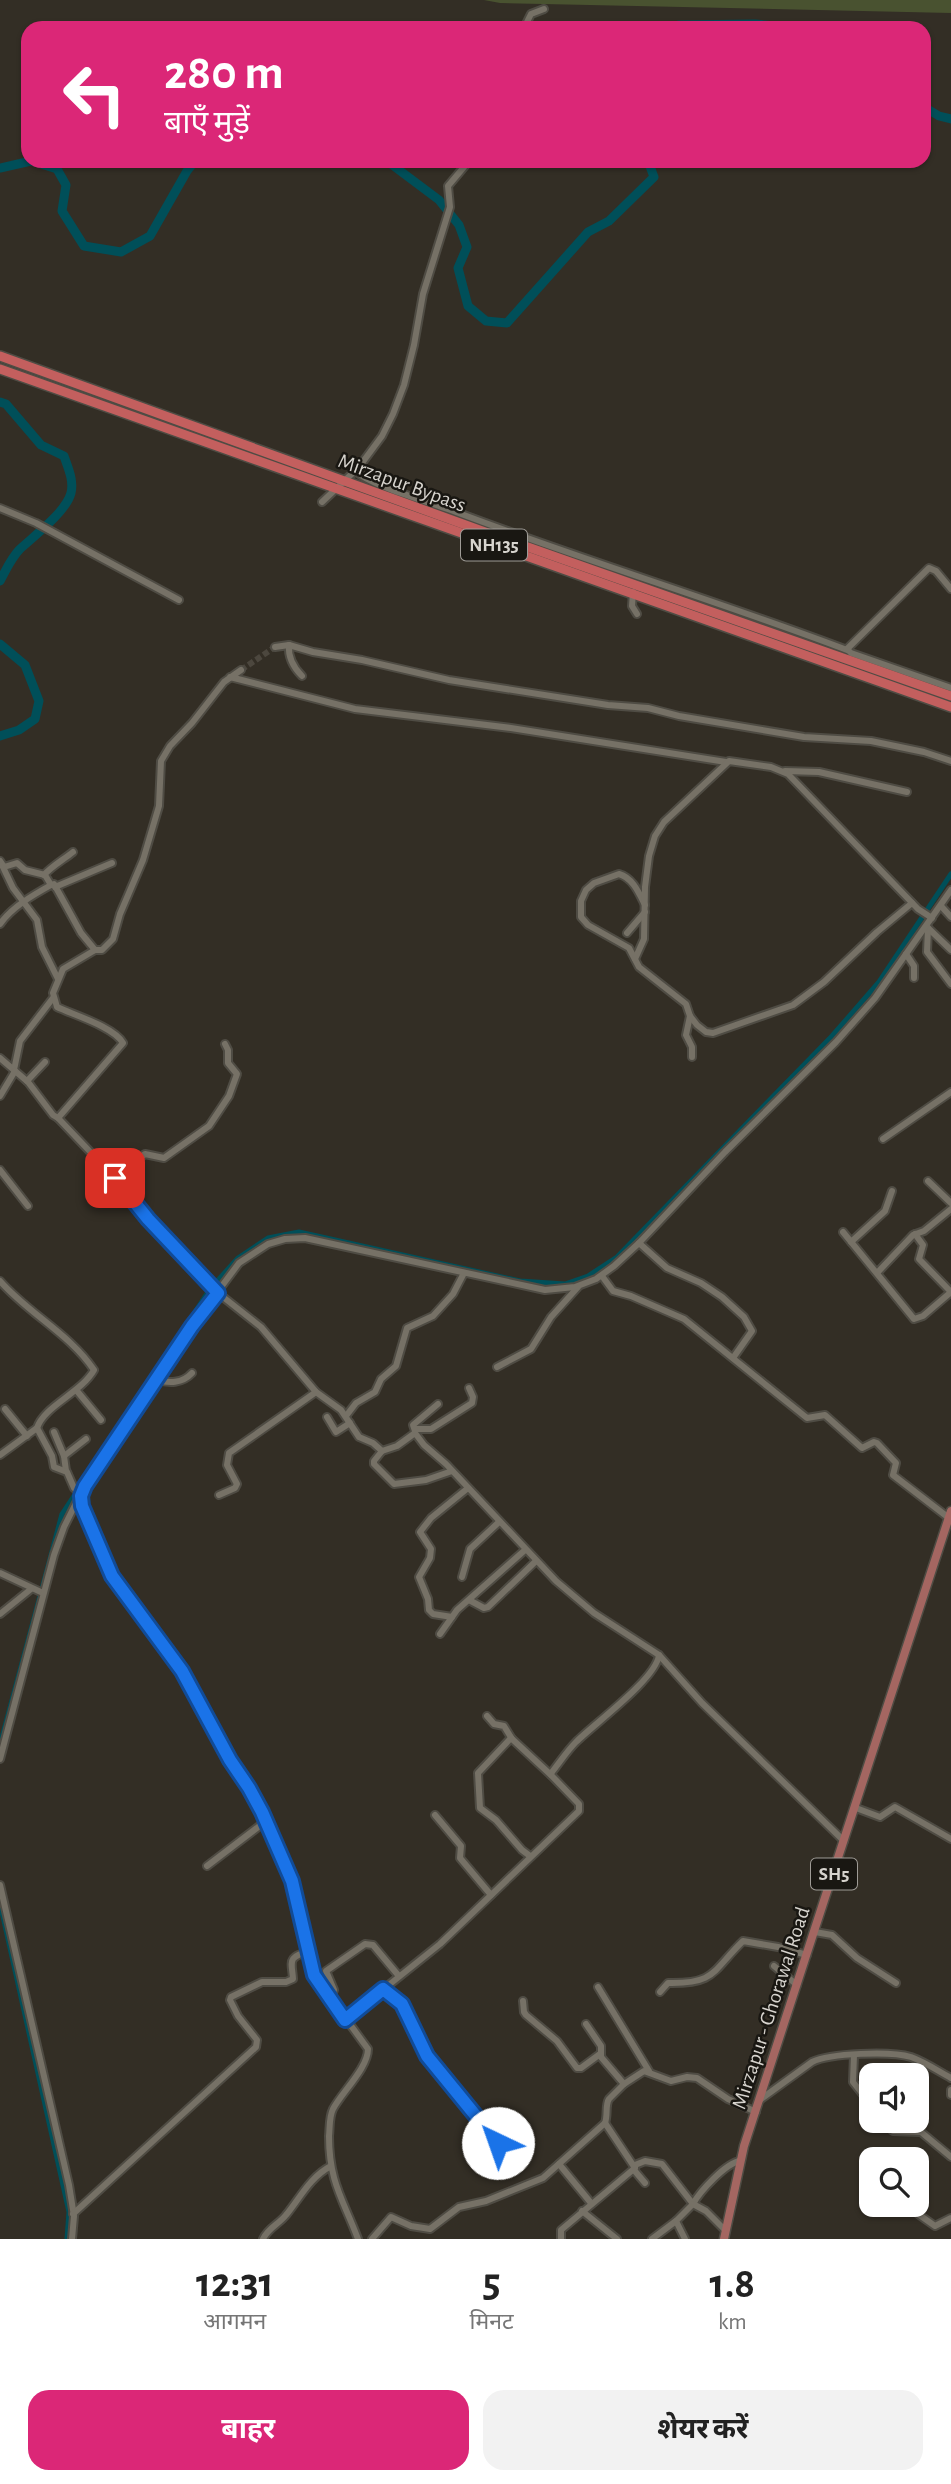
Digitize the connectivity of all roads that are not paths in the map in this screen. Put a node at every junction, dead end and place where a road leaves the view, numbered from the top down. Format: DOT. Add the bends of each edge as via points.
graph roads {
  1 [pos="544,9"];
  2 [pos="528,21"];
  3 [pos="463,168"];
  4 [pos="0,356"];
  5 [pos="0,369"];
  6 [pos="358,468"];
  7 [pos="343,481"];
  8 [pos="335,488"];
  9 [pos="322,502"];
  10 [pos="0,508"];
  11 [pos="632,588"];
  12 [pos="951,589"];
  13 [pos="179,600"];
  14 [pos="637,614"];
  15 [pos="289,645"];
  16 [pos="275,647"];
  17 [pos="847,650"];
  18 [pos="241,670"];
  19 [pos="302,676"];
  20 [pos="230,677"];
  21 [pos="951,688"];
  22 [pos="951,696"];
  23 [pos="951,707"];
  24 [pos="951,761"];
  25 [pos="726,762"];
  26 [pos="785,771"];
  27 [pos="907,792"];
  28 [pos="73,852"];
  29 [pos="1,863"];
  30 [pos="112,863"];
  31 [pos="44,876"];
  32 [pos="53,886"];
  33 [pos="951,890"];
  34 [pos="25,902"];
  35 [pos="915,906"];
  36 [pos="941,906"];
  37 [pos="645,909"];
  38 [pos="929,917"];
  39 [pos="951,917"];
  40 [pos="0,924"];
  41 [pos="927,926"];
  42 [pos="627,933"];
  43 [pos="94,950"];
  44 [pos="951,950"];
  45 [pos="906,954"];
  46 [pos="635,959"];
  47 [pos="914,978"];
  48 [pos="58,979"];
  49 [pos="951,984"];
  50 [pos="53,998"];
  51 [pos="690,1016"];
  52 [pos="225,1044"];
  53 [pos="692,1057"];
  54 [pos="0,1058"];
  55 [pos="45,1062"];
  56 [pos="15,1070"];
  57 [pos="27,1081"];
  58 [pos="951,1092"];
  59 [pos="0,1096"];
  60 [pos="58,1118"];
  61 [pos="884,1139"];
  62 [pos="0,1170"];
  63 [pos="117,1180"];
  64 [pos="928,1181"];
  65 [pos="892,1191"];
  66 [pos="951,1203"];
  67 [pos="28,1206"];
  68 [pos="951,1209"];
  69 [pos="843,1233"];
  70 [pos="915,1234"];
  71 [pos="851,1242"];
  72 [pos="639,1243"];
  73 [pos="464,1273"];
  74 [pos="877,1273"];
  75 [pos="602,1276"];
  76 [pos="0,1281"];
  77 [pos="579,1286"];
  78 [pos="214,1289"];
  79 [pos="951,1292"];
  80 [pos="733,1358"];
  81 [pos="497,1367"];
  82 [pos="191,1373"];
  83 [pos="156,1380"];
  84 [pos="469,1388"];
  85 [pos="77,1391"];
  86 [pos="316,1392"];
  87 [pos="438,1404"];
  88 [pos="5,1409"];
  89 [pos="327,1417"];
  90 [pos="101,1420"];
  91 [pos="348,1420"];
  92 [pos="37,1428"];
  93 [pos="415,1431"];
  94 [pos="54,1432"];
  95 [pos="27,1436"];
  96 [pos="86,1439"];
  97 [pos="382,1451"];
  98 [pos="0,1455"];
  99 [pos="64,1456"];
  100 [pos="66,1471"];
  101 [pos="452,1471"];
  102 [pos="468,1488"];
  103 [pos="79,1493"];
  104 [pos="219,1495"];
  105 [pos="950,1515"];
  106 [pos="499,1522"];
  107 [pos="525,1550"];
  108 [pos="536,1561"];
  109 [pos="0,1573"];
  110 [pos="462,1577"];
  111 [pos="37,1591"];
  112 [pos="469,1600"];
  113 [pos="0,1614"];
  114 [pos="452,1617"];
  115 [pos="440,1634"];
  116 [pos="659,1655"];
  117 [pos="487,1716"];
  118 [pos="513,1741"];
  119 [pos="0,1759"];
  120 [pos="551,1775"];
  121 [pos="856,1808"];
  122 [pos="435,1815"];
  123 [pos="266,1821"];
  124 [pos="951,1839"];
  125 [pos="845,1842"];
  126 [pos="530,1856"];
  127 [pos="207,1866"];
  128 [pos="0,1885"];
  129 [pos="491,1895"];
  130 [pos="814,1932"];
  131 [pos="310,1951"];
  132 [pos="807,1955"];
  133 [pos="774,1966"];
  134 [pos="398,1975"];
  135 [pos="896,1983"];
  136 [pos="797,1985"];
  137 [pos="598,1987"];
  138 [pos="383,1989"];
  139 [pos="660,1992"];
  140 [pos="330,2000"];
  141 [pos="523,2001"];
  142 [pos="345,2020"];
  143 [pos="586,2024"];
  144 [pos="600,2054"];
  145 [pos="854,2055"];
  146 [pos="649,2071"];
  147 [pos="951,2078"];
  148 [pos="624,2084"];
  149 [pos="859,2090"];
  150 [pos="761,2099"];
  151 [pos="756,2112"];
  152 [pos="605,2123"];
  153 [pos="922,2133"];
  154 [pos="951,2157"];
  155 [pos="513,2159"];
  156 [pos="740,2161"];
  157 [pos="559,2164"];
  158 [pos="331,2166"];
  159 [pos="635,2167"];
  160 [pos="645,2183"];
  161 [pos="591,2203"];
  162 [pos="693,2204"];
  163 [pos="582,2211"];
  164 [pos="74,2214"];
  165 [pos="922,2217"];
  166 [pos="951,2218"];
  167 [pos="676,2221"];
  168 [pos="725,2235"];
  169 [pos="72,2239"];
  170 [pos="263,2239"];
  171 [pos="358,2239"];
  172 [pos="372,2239"];
  173 [pos="561,2239"];
  174 [pos="617,2239"];
  175 [pos="652,2239"];
  176 [pos="685,2239"];
  1 -- 2 [label="street" via="531,14"];
  3 -- 6 [label="street" via="447,189 449,211 423,294 398,402 382,436"];
  4 -- 7 [label="highway, Mirzapur Bypass / NH135"];
  5 -- 8 [label="highway, Mirzapur Bypass / NH135"];
  6 -- 7 [label="street"];
  6 -- 17 [label="street" via="360,475 383,485"];
  7 -- 8 [label="street"];
  7 -- 11 [label="highway, Mirzapur Bypass / NH135"];
  8 -- 9 [label="street"];
  8 -- 11 [label="highway, Mirzapur Bypass / NH135"];
  10 -- 13 [label="street"];
  11 -- 14 [label="street"];
  11 -- 22 [label="highway, Mirzapur Bypass / NH135"];
  11 -- 23 [label="highway, Mirzapur Bypass / NH135"];
  12 -- 17 [label="street" via="929,568"];
  15 -- 16 [label="street"];
  15 -- 19 [label="street" via="288,653"];
  15 -- 24 [label="street" via="449,680 637,706 804,737 872,741"];
  17 -- 21 [label="street"];
  18 -- 20 [label="street"];
  20 -- 25 [label="street" via="355,709"];
  20 -- 43 [label="street" via="165,754 159,767 160,797 143,860 113,939 102,950"];
  25 -- 26 [label="street"];
  25 -- 37 [label="street" via="658,830 648,866"];
  26 -- 27 [label="street" via="819,772"];
  26 -- 35 [label="street"];
  28 -- 31 [label="street"];
  29 -- 31 [label="street" via="4,867 17,863"];
  29 -- 34 [label="street"];
  30 -- 32 [label="street"];
  31 -- 32 [label="street"];
  32 -- 34 [label="street"];
  32 -- 43 [label="street"];
  33 -- 36 [label="street"];
  34 -- 40 [label="street"];
  34 -- 48 [label="street" via="37,920 42,947"];
  35 -- 38 [label="street"];
  35 -- 51 [label="street" via="877,932 793,1005 713,1033"];
  36 -- 38 [label="street"];
  36 -- 39 [label="street"];
  37 -- 42 [label="street"];
  37 -- 46 [label="street" via="645,939"];
  37 -- 46 [label="street" via="634,885 618,874 589,887 581,901 584,922 625,945"];
  38 -- 41 [label="street"];
  41 -- 44 [label="street"];
  41 -- 45 [label="street"];
  41 -- 49 [label="street" via="927,953"];
  43 -- 48 [label="street" via="67,966"];
  45 -- 47 [label="street" via="914,966"];
  45 -- 72 [label="street" via="836,1042"];
  46 -- 51 [label="street" via="686,1004"];
  48 -- 50 [label="street"];
  50 -- 56 [label="street" via="20,1041"];
  50 -- 60 [label="street" via="57,1007 123,1043"];
  51 -- 53 [label="street" via="686,1035"];
  52 -- 63 [label="street" via="228,1063 237,1074 213,1120 164,1158 136,1156"];
  54 -- 56 [label="street"];
  55 -- 57 [label="street"];
  56 -- 57 [label="street"];
  56 -- 59 [label="street"];
  57 -- 60 [label="street"];
  58 -- 61 [label="street"];
  60 -- 63 [label="street"];
  62 -- 67 [label="street"];
  63 -- 78 [label="street"];
  64 -- 66 [label="street"];
  65 -- 71 [label="street" via="885,1211"];
  68 -- 70 [label="street"];
  69 -- 71 [label="street"];
  70 -- 74 [label="street"];
  70 -- 79 [label="street" via="923,1245 919,1259"];
  71 -- 74 [label="street"];
  72 -- 75 [label="street"];
  72 -- 80 [label="street" via="667,1268 701,1283 744,1317 751,1334"];
  73 -- 77 [label="street" via="545,1290"];
  73 -- 78 [label="street" via="295,1238 268,1244 246,1257"];
  73 -- 91 [label="street" via="433,1316 407,1328 396,1366 381,1378 372,1395 356,1403"];
  74 -- 79 [label="street" via="916,1319"];
  75 -- 77 [label="street"];
  75 -- 80 [label="street" via="613,1291 678,1316"];
  76 -- 85 [label="street" via="60,1332 93,1368"];
  77 -- 81 [label="street" via="531,1349"];
  78 -- 83 [label="street"];
  78 -- 86 [label="street" via="261,1327"];
  80 -- 105 [label="street" via="807,1418 825,1415 862,1448 877,1443 896,1464 893,1475"];
  82 -- 83 [label="street" via="186,1380 173,1383"];
  83 -- 103 [label="street"];
  84 -- 93 [label="street" via="472,1403 431,1429"];
  85 -- 90 [label="street"];
  85 -- 92 [label="street" via="46,1414"];
  86 -- 91 [label="street"];
  86 -- 104 [label="street" via="229,1453 227,1465 237,1484"];
  87 -- 93 [label="street" via="413,1425"];
  88 -- 95 [label="street"];
  89 -- 91 [label="street" via="336,1432"];
  91 -- 97 [label="street" via="359,1437"];
  92 -- 95 [label="street"];
  92 -- 100 [label="street" via="54,1467"];
  93 -- 97 [label="street"];
  93 -- 101 [label="street"];
  94 -- 99 [label="street"];
  95 -- 98 [label="street"];
  96 -- 99 [label="street"];
  97 -- 101 [label="street" via="374,1464 394,1484"];
  99 -- 100 [label="street"];
  100 -- 103 [label="street"];
  101 -- 102 [label="street"];
  102 -- 106 [label="street"];
  102 -- 114 [label="street" via="420,1532 431,1549 419,1577 429,1610"];
  103 -- 111 [label="street"];
  103 -- 123 [label="street" via="112,1576 182,1671"];
  105 -- 121 [label="main road, Mirzapur - Ghorawal Road / SH5"];
  106 -- 107 [label="street"];
  106 -- 110 [label="street" via="470,1549"];
  107 -- 108 [label="street"];
  107 -- 112 [label="street"];
  108 -- 112 [label="street" via="488,1607"];
  108 -- 116 [label="street" via="594,1612"];
  109 -- 111 [label="street"];
  111 -- 113 [label="street"];
  111 -- 119 [label="street"];
  112 -- 114 [label="street"];
  114 -- 115 [label="street"];
  116 -- 120 [label="street" via="653,1670 578,1739"];
  116 -- 125 [label="street"];
  117 -- 118 [label="street" via="504,1726"];
  118 -- 120 [label="street"];
  118 -- 126 [label="street" via="508,1740 478,1773 478,1805"];
  120 -- 126 [label="street" via="580,1810"];
  121 -- 124 [label="street" via="880,1817 895,1807"];
  121 -- 125 [label="main road, Mirzapur - Ghorawal Road / SH5"];
  122 -- 129 [label="street" via="461,1846 460,1858"];
  123 -- 127 [label="street"];
  123 -- 131 [label="street" via="292,1881"];
  125 -- 130 [label="main road, Mirzapur - Ghorawal Road / SH5"];
  126 -- 129 [label="street"];
  128 -- 164 [label="street"];
  129 -- 134 [label="street" via="440,1944"];
  130 -- 132 [label="main road, Mirzapur - Ghorawal Road / SH5"];
  130 -- 135 [label="street" via="832,1935"];
  131 -- 140 [label="street" via="314,1975"];
  131 -- 164 [label="street" via="291,1962 293,1979 262,1982 231,1997 232,2007 257,2040 256,2047"];
  132 -- 136 [label="main road, Mirzapur - Ghorawal Road / SH5"];
  132 -- 139 [label="street" via="743,1941 706,1980 668,1983"];
  133 -- 136 [label="street"];
  134 -- 138 [label="street"];
  134 -- 140 [label="street" via="372,1944 365,1944 326,1971 334,1990"];
  136 -- 150 [label="main road, Mirzapur - Ghorawal Road / SH5"];
  137 -- 146 [label="street"];
  138 -- 142 [label="street"];
  138 -- 155 [label="street" via="402,2004 427,2056"];
  140 -- 142 [label="street"];
  141 -- 144 [label="street" via="526,2015 557,2041 577,2068"];
  142 -- 158 [label="street" via="368,2052 331,2111"];
  143 -- 144 [label="street" via="599,2043"];
  144 -- 148 [label="street"];
  145 -- 147 [label="street" via="911,2057"];
  145 -- 149 [label="street" via="853,2082"];
  145 -- 150 [label="street" via="821,2057"];
  146 -- 148 [label="street" via="640,2071"];
  146 -- 151 [label="street" via="671,2081 697,2078"];
  148 -- 152 [label="street" via="607,2102"];
  150 -- 151 [label="main road, Mirzapur - Ghorawal Road / SH5"];
  151 -- 156 [label="main road, Mirzapur - Ghorawal Road / SH5"];
  152 -- 157 [label="street"];
  152 -- 159 [label="street"];
  153 -- 154 [label="street"];
  156 -- 162 [label="street" via="731,2164"];
  156 -- 168 [label="main road, Mirzapur - Ghorawal Road / SH5"];
  157 -- 161 [label="street"];
  157 -- 172 [label="street" via="530,2184 486,2202 459,2207 430,2229 391,2217"];
  158 -- 170 [label="street" via="316,2176"];
  158 -- 171 [label="street" via="339,2199"];
  159 -- 160 [label="street"];
  159 -- 161 [label="street"];
  159 -- 162 [label="street" via="646,2161 662,2164"];
  161 -- 163 [label="street"];
  162 -- 167 [label="street"];
  162 -- 168 [label="street" via="706,2211"];
  163 -- 173 [label="street" via="561,2230"];
  163 -- 174 [label="street"];
  164 -- 169 [label="street"];
  165 -- 166 [label="street" via="935,2226"];
  167 -- 175 [label="street"];
  167 -- 176 [label="street"];
}
